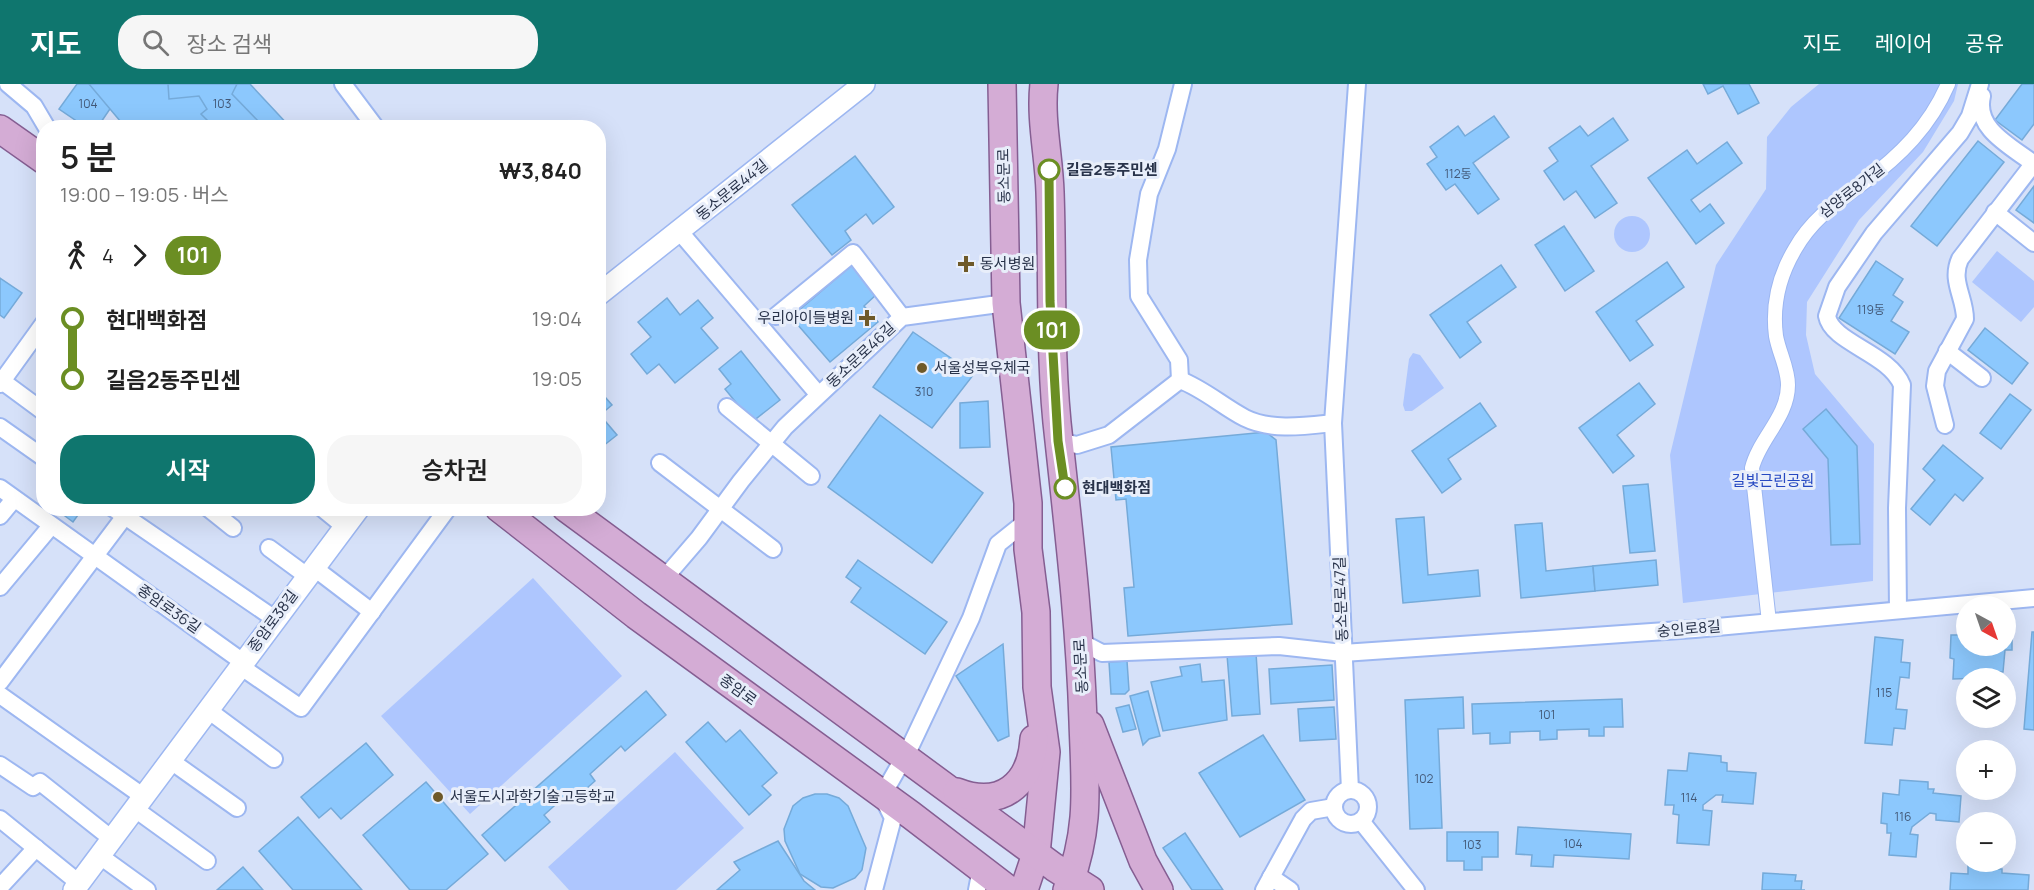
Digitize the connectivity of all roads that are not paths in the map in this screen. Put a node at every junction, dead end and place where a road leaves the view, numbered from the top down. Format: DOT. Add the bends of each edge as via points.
graph roads {
  1 [pos="8,84"];
  2 [pos="344,84"];
  3 [pos="864,84"];
  4 [pos="1002,84"];
  5 [pos="1044,84"];
  6 [pos="1183,84"];
  7 [pos="1357,84"];
  8 [pos="1948,84"];
  9 [pos="1980,84"];
  10 [pos="1987,84"];
  11 [pos="42,120"];
  12 [pos="370,120"];
  13 [pos="0,129"];
  14 [pos="36,154"];
  15 [pos="2034,163"];
  16 [pos="1995,213"];
  17 [pos="680,232"];
  18 [pos="2034,243"];
  19 [pos="606,289"];
  20 [pos="1006,303"];
  21 [pos="776,316"];
  22 [pos="902,317"];
  23 [pos="36,334"];
  24 [pos="1947,351"];
  25 [pos="1982,378"];
  26 [pos="1180,380"];
  27 [pos="1,382"];
  28 [pos="818,394"];
  29 [pos="36,406"];
  30 [pos="727,407"];
  31 [pos="1333,423"];
  32 [pos="1945,425"];
  33 [pos="0,427"];
  34 [pos="1058,441"];
  35 [pos="772,443"];
  36 [pos="36,452"];
  37 [pos="660,463"];
  38 [pos="811,476"];
  39 [pos="0,488"];
  40 [pos="14,499"];
  41 [pos="721,508"];
  42 [pos="36,515"];
  43 [pos="0,516"];
  44 [pos="37,516"];
  45 [pos="120,516"];
  46 [pos="129,516"];
  47 [pos="218,516"];
  48 [pos="332,516"];
  49 [pos="352,516"];
  50 [pos="442,516"];
  51 [pos="509,516"];
  52 [pos="577,516"];
  53 [pos="1028,520"];
  54 [pos="51,526"];
  55 [pos="344,526"];
  56 [pos="233,528"];
  57 [pos="269,549"];
  58 [pos="774,549"];
  59 [pos="95,556"];
  60 [pos="310,572"];
  61 [pos="662,581"];
  62 [pos="0,587"];
  63 [pos="2034,598"];
  64 [pos="1898,610"];
  65 [pos="372,612"];
  66 [pos="275,619"];
  67 [pos="1769,622"];
  68 [pos="1081,642"];
  69 [pos="1343,653"];
  70 [pos="242,664"];
  71 [pos="2,676"];
  72 [pos="1037,687"];
  73 [pos="0,695"];
  74 [pos="1083,702"];
  75 [pos="208,710"];
  76 [pos="904,757"];
  77 [pos="274,759"];
  78 [pos="171,761"];
  79 [pos="0,765"];
  80 [pos="951,790"];
  81 [pos="1350,790"];
  82 [pos="882,796"];
  83 [pos="140,803"];
  84 [pos="1334,807"];
  85 [pos="237,808"];
  86 [pos="0,819"];
  87 [pos="1361,821"];
  88 [pos="106,847"];
  89 [pos="36,848"];
  90 [pos="1036,854"];
  91 [pos="207,861"];
  92 [pos="979,879"];
  93 [pos="1268,883"];
  94 [pos="77,886"];
  95 [pos="1076,886"];
  96 [pos="0,887"];
  97 [pos="147,890"];
  98 [pos="874,890"];
  99 [pos="1010,890"];
  100 [pos="1024,890"];
  101 [pos="1159,890"];
  102 [pos="1290,890"];
  103 [pos="1416,890"];
  1 -- 11 [label="street" via="34,106"];
  2 -- 12 [label="street"];
  3 -- 17 [label="street, 동소문로44길"];
  4 -- 20 [label="main road, 동소문로"];
  5 -- 34 [label="main road, 동소문로"];
  6 -- 26 [label="street" via="1167,149 1149,194 1138,260 1139,296 1179,360"];
  7 -- 31 [label="street, 동소문로47길"];
  8 -- 67 [label="street, 삼양로8가길" via="1937,109 1909,144 1812,224 1780,278 1776,337 1788,386 1784,406 1752,468"];
  9 -- 64 [label="street" via="1960,133 1874,233 1837,287 1827,316 1842,336 1893,368 1902,385"];
  10 -- 15 [label="street" via="1979,106 1981,118 1988,129"];
  13 -- 14 [label="main road"];
  15 -- 16 [label="street"];
  16 -- 18 [label="street"];
  16 -- 24 [label="street" via="1956,268 1965,319"];
  17 -- 19 [label="street, 동소문로44길"];
  17 -- 28 [label="street"];
  20 -- 22 [label="street, 동소문로46길"];
  20 -- 53 [label="main road, 동소문로"];
  21 -- 22 [label="street" via="851,250"];
  22 -- 28 [label="street, 동소문로46길"];
  23 -- 27 [label="street"];
  24 -- 25 [label="street"];
  24 -- 32 [label="street" via="1935,386"];
  26 -- 31 [label="street" via="1198,387 1247,419 1288,427"];
  26 -- 34 [label="street" via="1109,435 1077,445"];
  27 -- 29 [label="street"];
  28 -- 35 [label="street, 동소문로46길"];
  30 -- 35 [label="street"];
  31 -- 69 [label="street, 동소문로47길"];
  33 -- 36 [label="street"];
  34 -- 68 [label="main road, 동소문로"];
  35 -- 38 [label="street"];
  35 -- 41 [label="street, 동소문로46길"];
  37 -- 41 [label="street"];
  39 -- 40 [label="street, 종암로36길"];
  40 -- 42 [label="street, 종암로36길"];
  40 -- 43 [label="street"];
  41 -- 58 [label="street"];
  41 -- 61 [label="street, 동소문로46길"];
  44 -- 54 [label="street, 종암로36길"];
  45 -- 59 [label="street"];
  46 -- 66 [label="street"];
  47 -- 56 [label="street"];
  48 -- 55 [label="street"];
  49 -- 55 [label="street, 종암로38길"];
  50 -- 65 [label="street"];
  51 -- 82 [label="main road, 종암로" via="636,615"];
  52 -- 61 [label="main road"];
  53 -- 72 [label="main road, 동소문로" via="1036,612"];
  53 -- 76 [label="street" via="998,544 971,618"];
  54 -- 59 [label="street, 종암로36길"];
  54 -- 62 [label="street"];
  55 -- 60 [label="street, 종암로38길"];
  57 -- 60 [label="street, 종암로38길"];
  59 -- 70 [label="street, 종암로36길"];
  59 -- 71 [label="street"];
  60 -- 65 [label="street, 종암로38길"];
  60 -- 66 [label="street, 종암로38길"];
  61 -- 76 [label="main road"];
  63 -- 64 [label="street, 숭인로8길"];
  64 -- 67 [label="street, 숭인로8길"];
  65 -- 70 [label="street, 종암로38길" via="301,708"];
  66 -- 70 [label="street, 종암로38길"];
  67 -- 69 [label="street, 숭인로8길"];
  68 -- 69 [label="street, 동소문로47길" via="1102,653 1279,646"];
  68 -- 74 [label="main road, 동소문로"];
  69 -- 81 [label="street"];
  70 -- 75 [label="street, 종암로38길"];
  72 -- 80 [label="main road" via="1032,760 1022,779 991,799 972,798"];
  72 -- 90 [label="main road, 동소문로" via="1046,752"];
  73 -- 83 [label="street"];
  74 -- 95 [label="main road, 동소문로" via="1086,816"];
  74 -- 101 [label="main road" via="1143,861"];
  75 -- 77 [label="street"];
  75 -- 78 [label="street, 종암로38길"];
  76 -- 80 [label="main road"];
  76 -- 82 [label="street"];
  78 -- 83 [label="street, 종암로38길"];
  78 -- 85 [label="street"];
  79 -- 88 [label="street" via="33,787 40,782"];
  80 -- 90 [label="main road"];
  81 -- 84 [label="street" via="1341,794"];
  81 -- 87 [label="street" via="1366,801 1366,815"];
  82 -- 92 [label="main road, 종암로" via="911,815"];
  82 -- 98 [label="street" via="893,818"];
  83 -- 88 [label="street, 종암로38길"];
  83 -- 91 [label="street"];
  84 -- 87 [label="street" via="1340,820 1354,824"];
  84 -- 93 [label="street" via="1311,811 1303,819"];
  86 -- 89 [label="street"];
  87 -- 103 [label="street"];
  88 -- 94 [label="street, 종암로38길"];
  88 -- 97 [label="street"];
  89 -- 94 [label="street"];
  89 -- 96 [label="street"];
  90 -- 95 [label="main road"];
  90 -- 100 [label="main road, 동소문로"];
  92 -- 99 [label="main road, 종암로"];
  93 -- 102 [label="street"];
}
